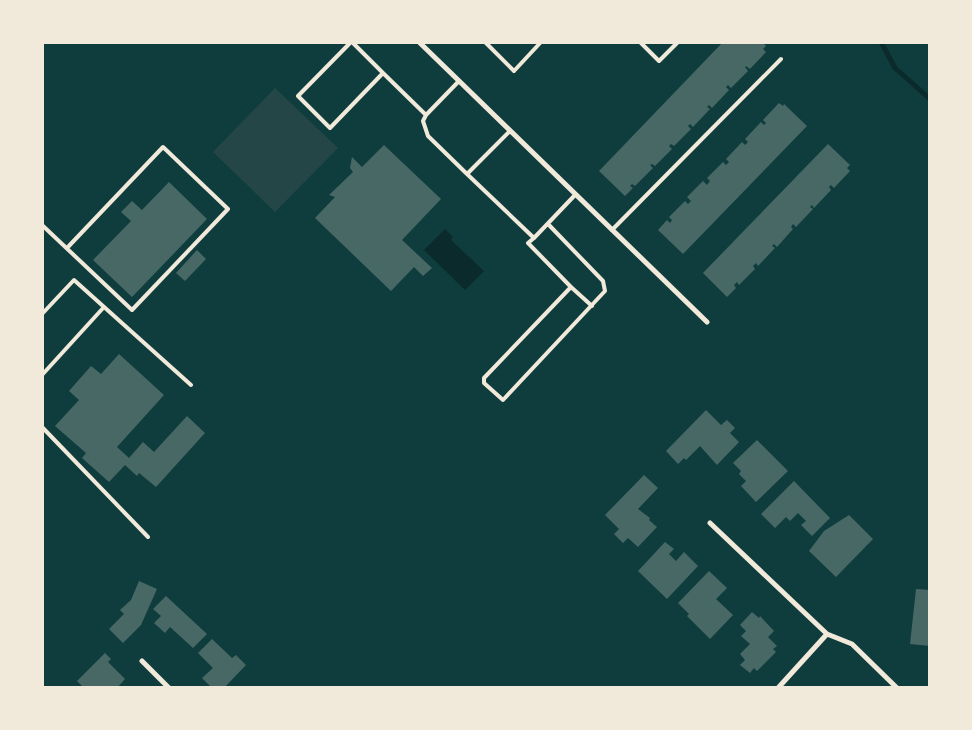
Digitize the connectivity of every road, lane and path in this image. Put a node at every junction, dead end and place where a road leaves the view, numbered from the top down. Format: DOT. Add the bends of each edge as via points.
graph roads {
  1 [pos="352,42"];
  2 [pos="419,42"];
  3 [pos="485,42"];
  4 [pos="541,42"];
  5 [pos="640,42"];
  6 [pos="678,42"];
  7 [pos="781,59"];
  8 [pos="384,73"];
  9 [pos="459,81"];
  10 [pos="426,115"];
  11 [pos="510,131"];
  12 [pos="467,174"];
  13 [pos="575,195"];
  14 [pos="548,224"];
  15 [pos="42,225"];
  16 [pos="612,230"];
  17 [pos="534,238"];
  18 [pos="67,248"];
  19 [pos="571,287"];
  20 [pos="592,306"];
  21 [pos="104,307"];
  22 [pos="42,314"];
  23 [pos="707,322"];
  24 [pos="42,374"];
  25 [pos="192,386"];
  26 [pos="42,427"];
  27 [pos="710,523"];
  28 [pos="148,537"];
  29 [pos="827,634"];
  30 [pos="142,661"];
  31 [pos="169,688"];
  32 [pos="778,688"];
  33 [pos="897,688"];
  1 -- 8 [label="lane"];
  1 -- 8 [label="lane" via="298,96 330,128"];
  2 -- 9 [label="street"];
  3 -- 4 [label="lane" via="514,70"];
  5 -- 6 [label="lane" via="659,61"];
  7 -- 16 [label="lane"];
  8 -- 10 [label="lane"];
  9 -- 10 [label="lane"];
  9 -- 11 [label="street"];
  10 -- 12 [label="lane" via="423,121 428,136"];
  11 -- 12 [label="lane"];
  11 -- 13 [label="street"];
  12 -- 17 [label="lane"];
  13 -- 14 [label="lane"];
  13 -- 16 [label="street"];
  14 -- 17 [label="lane"];
  14 -- 20 [label="lane" via="604,281 605,291"];
  15 -- 18 [label="lane"];
  16 -- 23 [label="street"];
  17 -- 19 [label="lane" via="528,244"];
  18 -- 18 [label="lane" via="132,310 228,209 163,147"];
  19 -- 20 [label="lane"];
  19 -- 20 [label="lane" via="484,378 484,383 503,400"];
  21 -- 22 [label="lane" via="74,280"];
  21 -- 24 [label="lane"];
  21 -- 25 [label="lane"];
  26 -- 28 [label="lane"];
  27 -- 29 [label="street"];
  29 -- 32 [label="street"];
  29 -- 33 [label="street" via="852,644"];
  30 -- 31 [label="street"];
}
